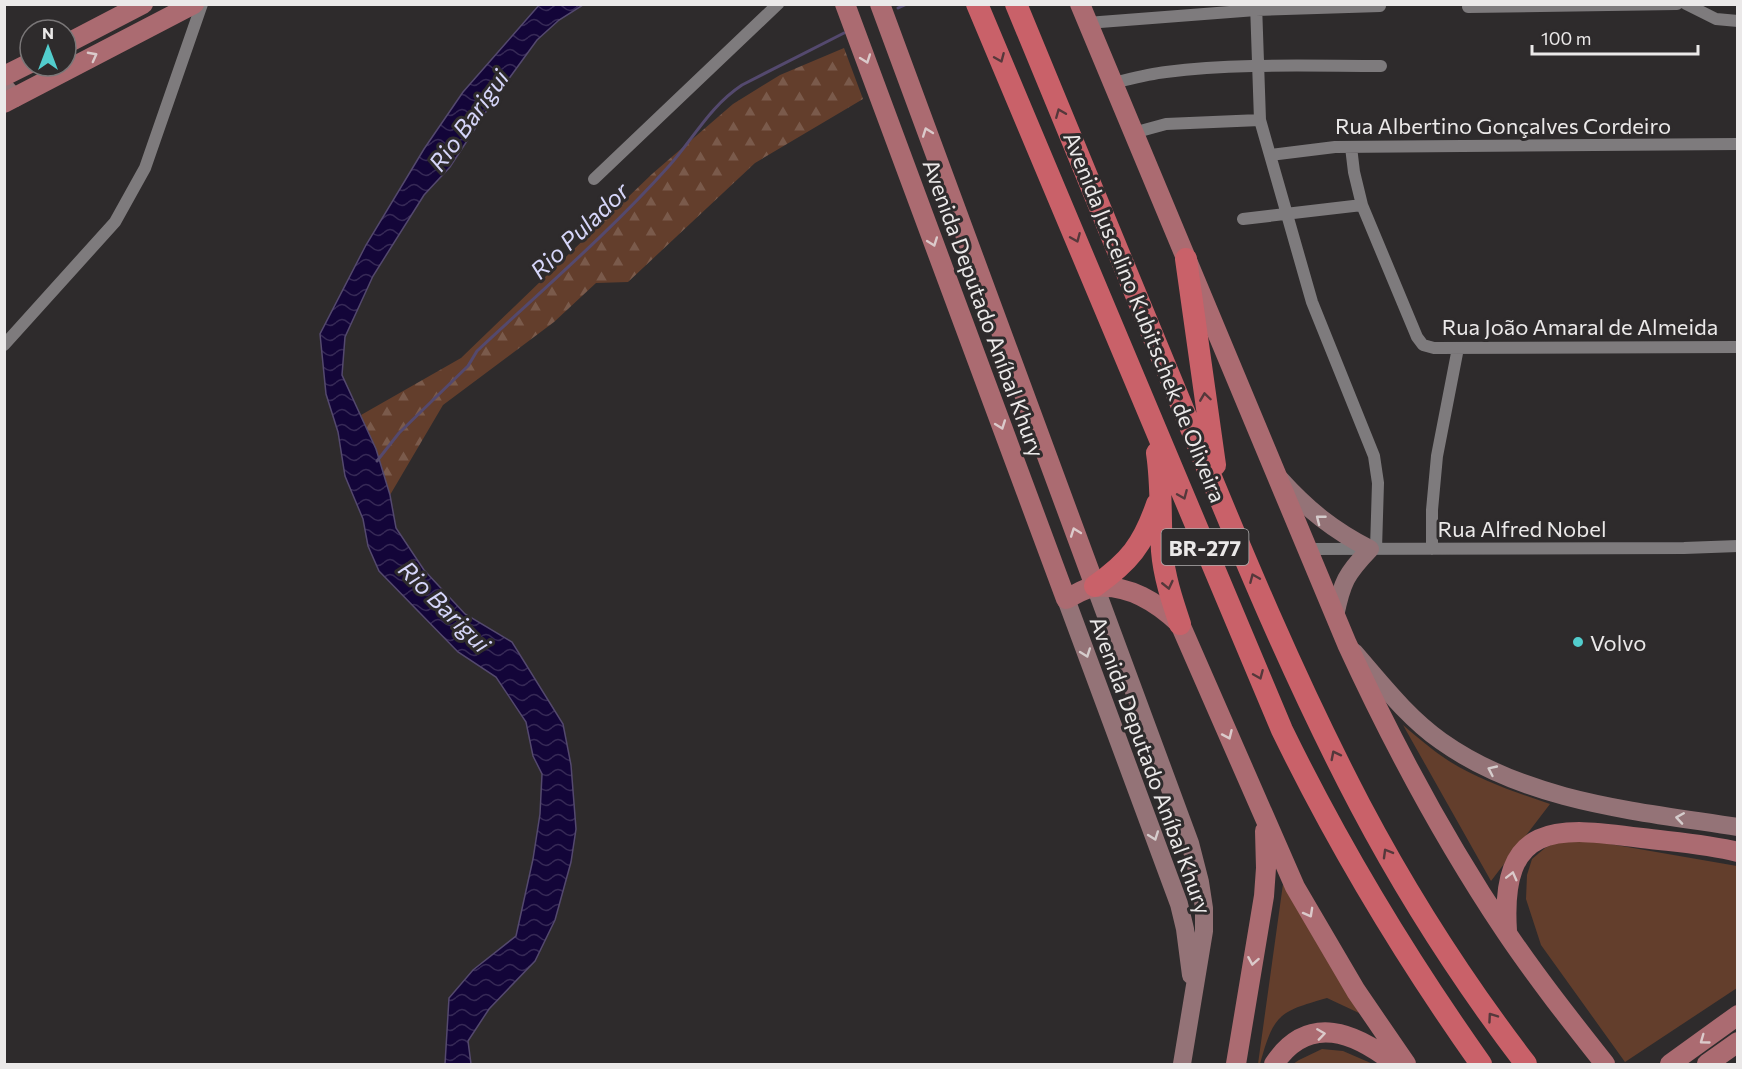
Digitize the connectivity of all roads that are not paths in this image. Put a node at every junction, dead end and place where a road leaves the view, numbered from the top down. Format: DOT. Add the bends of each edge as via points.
graph roads {
  1 [pos="143,4"];
  2 [pos="194,4"];
  3 [pos="201,4"];
  4 [pos="778,4"];
  5 [pos="845,4"];
  6 [pos="880,4"];
  7 [pos="977,4"];
  8 [pos="1016,4"];
  9 [pos="1677,4"];
  10 [pos="1686,4"];
  11 [pos="1629,5"];
  12 [pos="1380,6"];
  13 [pos="1256,7"];
  14 [pos="1468,7"];
  15 [pos="1083,14"];
  16 [pos="1737,21"];
  17 [pos="78,38"];
  18 [pos="1258,66"];
  19 [pos="1381,66"];
  20 [pos="18,69"];
  21 [pos="4,76"];
  22 [pos="1113,83"];
  23 [pos="8,96"];
  24 [pos="1260,120"];
  25 [pos="1133,133"];
  26 [pos="1737,144"];
  27 [pos="1351,147"];
  28 [pos="1270,155"];
  29 [pos="594,179"];
  30 [pos="1362,205"];
  31 [pos="1286,214"];
  32 [pos="1243,219"];
  33 [pos="1186,259"];
  34 [pos="4,345"];
  35 [pos="1737,347"];
  36 [pos="1458,348"];
  37 [pos="1153,422"];
  38 [pos="1276,474"];
  39 [pos="1161,476"];
  40 [pos="1219,497"];
  41 [pos="1737,546"];
  42 [pos="1308,549"];
  43 [pos="1373,549"];
  44 [pos="1432,549"];
  45 [pos="1095,586"];
  46 [pos="1066,599"];
  47 [pos="1335,616"];
  48 [pos="1180,624"];
  49 [pos="1347,644"];
  50 [pos="1265,820"];
  51 [pos="1737,827"];
  52 [pos="1737,852"];
  53 [pos="1507,934"];
  54 [pos="1193,998"];
  55 [pos="1737,1015"];
  56 [pos="1737,1042"];
  57 [pos="1182,1065"];
  58 [pos="1236,1065"];
  59 [pos="1274,1065"];
  60 [pos="1395,1065"];
  61 [pos="1406,1065"];
  62 [pos="1481,1065"];
  63 [pos="1526,1065"];
  64 [pos="1605,1065"];
  65 [pos="1671,1065"];
  66 [pos="1707,1065"];
  1 -- 17 [label="main road"];
  23 -- 2 [label="main road, one-way"];
  3 -- 34 [label="street" via="145,168 115,222"];
  4 -- 29 [label="street"];
  5 -- 46 [label="main road, Avenida Deputado Aníbal Khury, one-way"];
  45 -- 6 [label="main road, Avenida Deputado Aníbal Khury, one-way"];
  7 -- 37 [label="highway, Avenida Juscelino Kubitschek de Oliveira / BR-277, one-way"];
  40 -- 8 [label="highway, Avenida Juscelino Kubitschek de Oliveira / BR-277, one-way"];
  9 -- 11 [label="street"];
  10 -- 16 [label="street" via="1716,19"];
  11 -- 14 [label="street"];
  12 -- 13 [label="street"];
  13 -- 15 [label="street"];
  13 -- 18 [label="street"];
  15 -- 22 [label="main road"];
  18 -- 19 [label="street"];
  18 -- 22 [label="street" via="1166,72"];
  18 -- 24 [label="street"];
  20 -- 21 [label="main road"];
  22 -- 25 [label="main road"];
  24 -- 25 [label="street" via="1166,124"];
  24 -- 28 [label="street"];
  25 -- 33 [label="main road"];
  26 -- 27 [label="street, Rua Albertino Gonçalves Cordeiro"];
  27 -- 28 [label="street, Rua Albertino Gonçalves Cordeiro"];
  27 -- 30 [label="street"];
  28 -- 31 [label="street"];
  30 -- 31 [label="street"];
  30 -- 36 [label="street, Rua João Amaral de Almeida" via="1417,337 1423,345 1434,348"];
  31 -- 32 [label="street"];
  31 -- 43 [label="street" via="1312,302 1374,456 1378,483"];
  33 -- 38 [label="main road"];
  40 -- 33 [label="highway, one-way"];
  35 -- 36 [label="street, Rua João Amaral de Almeida"];
  36 -- 44 [label="street" via="1437,456"];
  37 -- 39 [label="highway"];
  37 -- 62 [label="highway, Avenida Juscelino Kubitschek de Oliveira / BR-277, one-way" via="1302,771 1384,919"];
  38 -- 42 [label="main road"];
  43 -- 38 [label="main road, one-way" via="1319,518"];
  39 -- 45 [label="highway" via="1158,502 1145,535 1118,570"];
  39 -- 48 [label="highway, one-way" via="1162,553"];
  63 -- 40 [label="highway, Avenida Juscelino Kubitschek de Oliveira / BR-277, one-way" via="1443,946 1361,807 1309,703"];
  41 -- 44 [label="street, Rua Alfred Nobel"];
  42 -- 43 [label="street, Rua Alfred Nobel"];
  42 -- 47 [label="main road"];
  43 -- 44 [label="street, Rua Alfred Nobel"];
  43 -- 47 [label="main road" via="1344,579"];
  45 -- 46 [label="main road"];
  45 -- 48 [label="main road" via="1142,597"];
  45 -- 54 [label="main road, Avenida Deputado Aníbal Khury" via="1196,864 1204,931"];
  46 -- 54 [label="main road, Avenida Deputado Aníbal Khury, one-way" via="1179,904"];
  47 -- 49 [label="main road"];
  48 -- 50 [label="main road, one-way"];
  51 -- 49 [label="main road, one-way" via="1589,803 1492,771 1424,728"];
  49 -- 53 [label="main road" via="1415,782"];
  50 -- 58 [label="main road, one-way" via="1264,896"];
  50 -- 61 [label="main road, one-way" via="1311,917"];
  53 -- 52 [label="main road, one-way" via="1507,896 1514,866 1528,846 1551,834 1603,833"];
  53 -- 64 [label="main road"];
  54 -- 57 [label="main road"];
  55 -- 65 [label="main road, one-way"];
  56 -- 66 [label="main road"];
  59 -- 60 [label="main road, one-way" via="1300,1040 1319,1033 1360,1040"];
}
